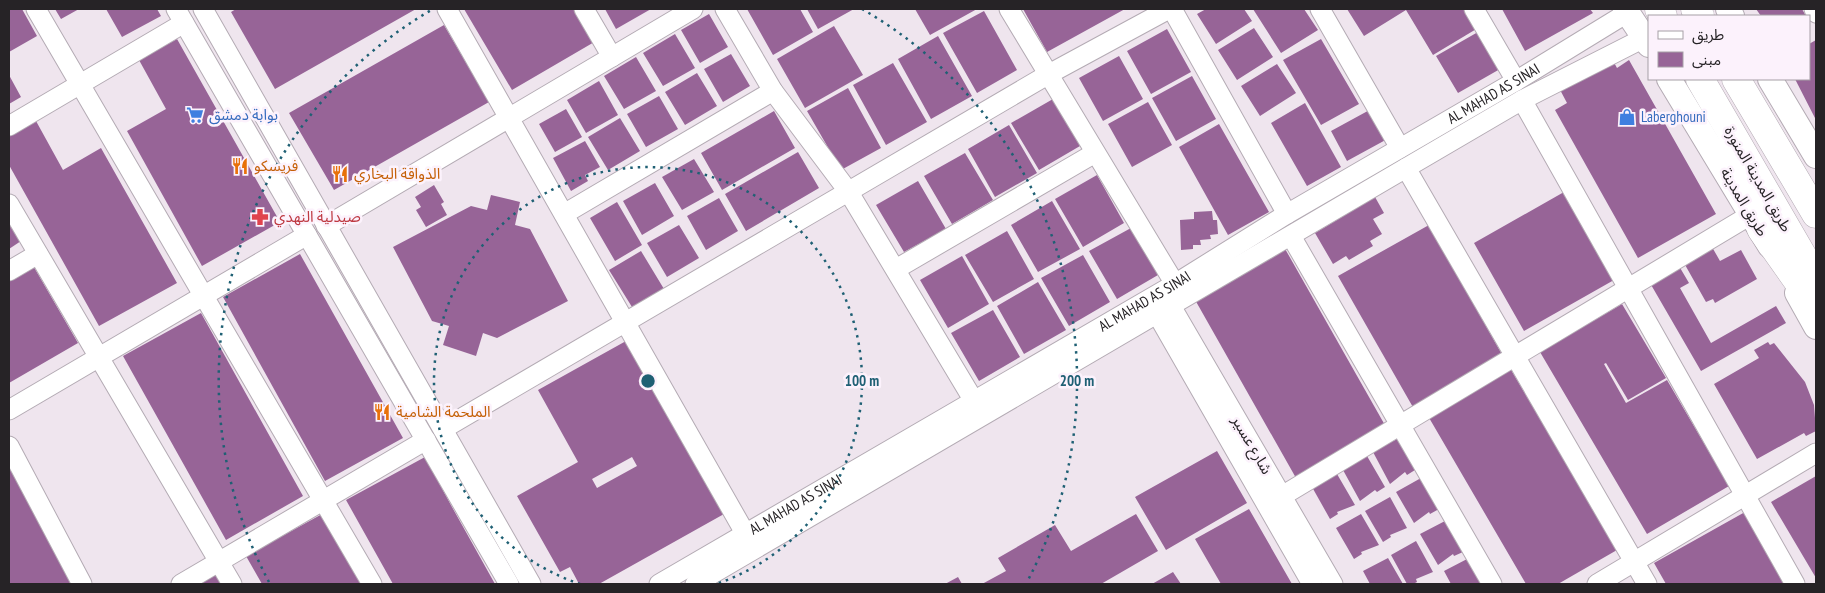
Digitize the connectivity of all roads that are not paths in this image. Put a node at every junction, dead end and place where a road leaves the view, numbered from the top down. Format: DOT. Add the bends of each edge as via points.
graph roads {
  1 [pos="36,9"];
  2 [pos="447,9"];
  3 [pos="584,9"];
  4 [pos="693,9"];
  5 [pos="725,9"];
  6 [pos="1009,9"];
  7 [pos="1170,9"];
  8 [pos="1320,9"];
  9 [pos="1474,9"];
  10 [pos="1814,9"];
  11 [pos="206,10"];
  12 [pos="1626,11"];
  13 [pos="1816,13"];
  14 [pos="180,16"];
  15 [pos="1646,41"];
  16 [pos="612,57"];
  17 [pos="1049,74"];
  18 [pos="1670,80"];
  19 [pos="1701,80"];
  20 [pos="1737,80"];
  21 [pos="1771,80"];
  22 [pos="1516,81"];
  23 [pos="80,84"];
  24 [pos="773,91"];
  25 [pos="1522,100"];
  26 [pos="509,118"];
  27 [pos="9,126"];
  28 [pos="1400,148"];
  29 [pos="1095,153"];
  30 [pos="1816,156"];
  31 [pos="1406,168"];
  32 [pos="848,191"];
  33 [pos="9,204"];
  34 [pos="564,214"];
  35 [pos="1287,214"];
  36 [pos="1816,214"];
  37 [pos="1756,222"];
  38 [pos="326,226"];
  39 [pos="307,235"];
  40 [pos="1291,236"];
  41 [pos="38,254"];
  42 [pos="896,270"];
  43 [pos="9,271"];
  44 [pos="1816,279"];
  45 [pos="1175,284"];
  46 [pos="1629,288"];
  47 [pos="204,296"];
  48 [pos="1816,307"];
  49 [pos="1164,310"];
  50 [pos="626,322"];
  51 [pos="1816,327"];
  52 [pos="1515,356"];
  53 [pos="99,357"];
  54 [pos="974,401"];
  55 [pos="9,410"];
  56 [pos="1400,425"];
  57 [pos="443,429"];
  58 [pos="426,440"];
  59 [pos="9,446"];
  60 [pos="1816,454"];
  61 [pos="1282,496"];
  62 [pos="1746,496"];
  63 [pos="324,500"];
  64 [pos="745,534"];
  65 [pos="219,562"];
  66 [pos="1634,562"];
  67 [pos="82,584"];
  68 [pos="181,584"];
  69 [pos="232,584"];
  70 [pos="372,584"];
  71 [pos="509,584"];
  72 [pos="532,584"];
  73 [pos="659,584"];
  74 [pos="695,584"];
  75 [pos="1312,584"];
  76 [pos="1333,584"];
  77 [pos="1492,584"];
  78 [pos="1597,584"];
  79 [pos="1647,584"];
  80 [pos="1795,584"];
  1 -- 23 [label="street"];
  2 -- 26 [label="street"];
  3 -- 16 [label="street"];
  4 -- 16 [label="street"];
  5 -- 24 [label="street"];
  6 -- 17 [label="street"];
  7 -- 17 [label="street"];
  7 -- 35 [label="street"];
  8 -- 28 [label="street"];
  9 -- 22 [label="street"];
  10 -- 13 [label="street"];
  11 -- 38 [label="street"];
  12 -- 15 [label="main road"];
  12 -- 22 [label="street, AL MAHAD AS SINAI"];
  14 -- 23 [label="street"];
  14 -- 39 [label="street"];
  15 -- 25 [label="street, AL MAHAD AS SINAI"];
  16 -- 26 [label="street"];
  17 -- 29 [label="street"];
  17 -- 32 [label="street"];
  18 -- 37 [label="main road, طريق المدينة"];
  19 -- 44 [label="highway, طريق المدينة المنورة"];
  20 -- 36 [label="highway"];
  21 -- 30 [label="main road"];
  22 -- 28 [label="street, AL MAHAD AS SINAI"];
  23 -- 27 [label="street"];
  23 -- 47 [label="street"];
  24 -- 32 [label="street"];
  24 -- 34 [label="street"];
  25 -- 31 [label="street, AL MAHAD AS SINAI"];
  25 -- 46 [label="street"];
  26 -- 34 [label="street"];
  26 -- 38 [label="street"];
  28 -- 35 [label="street, AL MAHAD AS SINAI"];
  29 -- 42 [label="street"];
  29 -- 45 [label="street"];
  31 -- 40 [label="street, AL MAHAD AS SINAI"];
  31 -- 52 [label="street"];
  32 -- 42 [label="street"];
  32 -- 50 [label="street"];
  33 -- 41 [label="street"];
  34 -- 50 [label="street"];
  35 -- 45 [label="street, AL MAHAD AS SINAI"];
  37 -- 46 [label="street"];
  37 -- 48 [label="highway"];
  37 -- 51 [label="main road, طريق المدينة"];
  38 -- 57 [label="street"];
  39 -- 47 [label="street"];
  39 -- 58 [label="street"];
  40 -- 49 [label="street, AL MAHAD AS SINAI"];
  40 -- 56 [label="street"];
  41 -- 43 [label="street"];
  41 -- 53 [label="street"];
  42 -- 54 [label="street"];
  45 -- 54 [label="street, AL MAHAD AS SINAI"];
  46 -- 52 [label="street"];
  46 -- 62 [label="street"];
  47 -- 53 [label="street"];
  47 -- 63 [label="street"];
  49 -- 61 [label="street, شارع عسير"];
  49 -- 74 [label="street, AL MAHAD AS SINAI"];
  49 -- 75 [label="street, شارع عسير"];
  50 -- 57 [label="street"];
  50 -- 64 [label="street"];
  52 -- 56 [label="street"];
  52 -- 66 [label="street"];
  53 -- 55 [label="street"];
  53 -- 65 [label="street"];
  54 -- 64 [label="street, AL MAHAD AS SINAI"];
  56 -- 61 [label="street"];
  56 -- 77 [label="street"];
  57 -- 72 [label="street"];
  58 -- 63 [label="street"];
  58 -- 71 [label="street"];
  59 -- 67 [label="street"];
  60 -- 62 [label="street"];
  61 -- 76 [label="street, شارع عسير"];
  62 -- 66 [label="street"];
  62 -- 80 [label="street"];
  63 -- 65 [label="street"];
  63 -- 70 [label="street"];
  64 -- 73 [label="street, AL MAHAD AS SINAI"];
  65 -- 68 [label="street"];
  65 -- 69 [label="street"];
  66 -- 78 [label="street"];
  66 -- 79 [label="street"];
}
